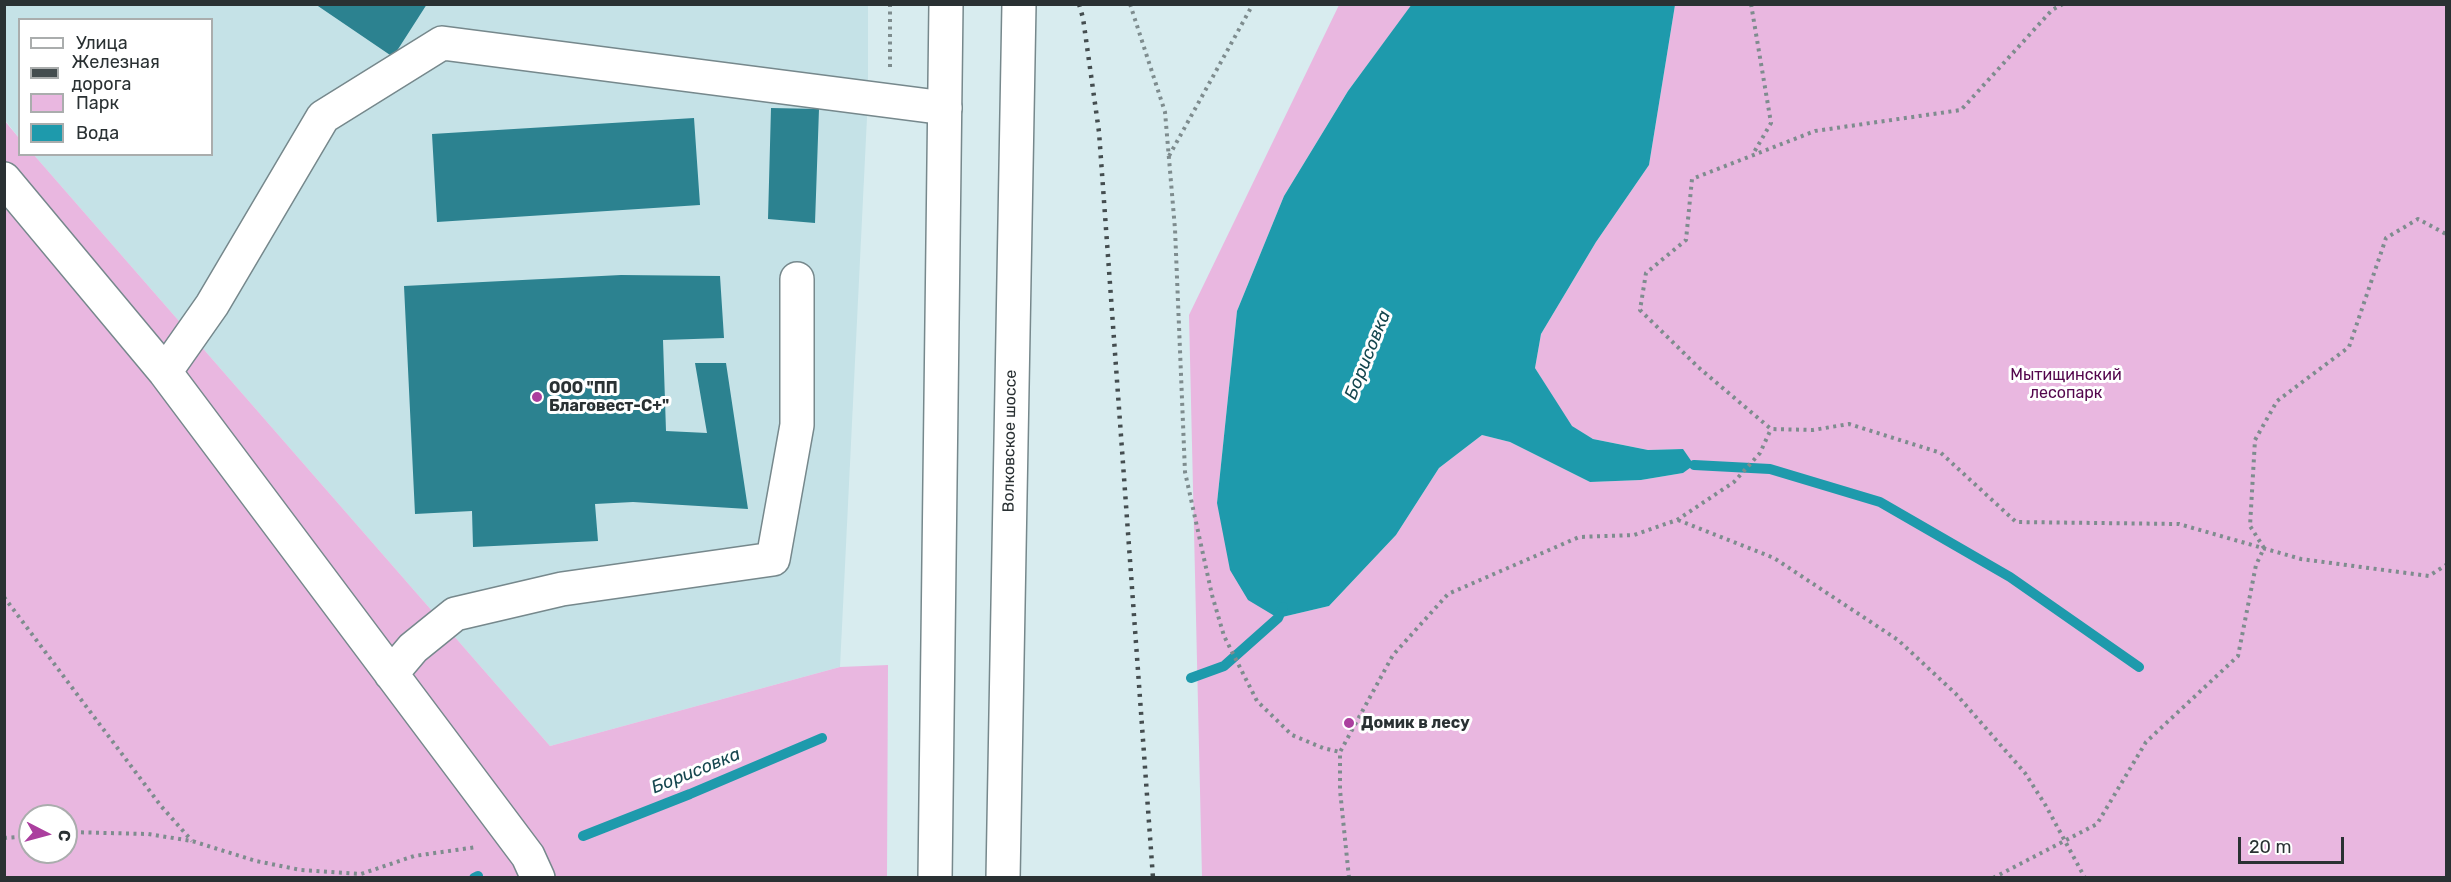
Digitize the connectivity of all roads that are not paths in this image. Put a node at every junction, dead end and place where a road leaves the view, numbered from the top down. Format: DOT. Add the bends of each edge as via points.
graph roads {
  1 [pos="946,4"];
  2 [pos="1019,4"];
  3 [pos="945,108"];
  4 [pos="4,179"];
  5 [pos="797,279"];
  6 [pos="165,372"];
  7 [pos="391,674"];
  8 [pos="538,878"];
  9 [pos="935,878"];
  10 [pos="1003,878"];
  1 -- 3 [label="main road"];
  2 -- 10 [label="main road, Волковское шоссе"];
  3 -- 6 [label="main road" via="442,43 322,117 212,305"];
  3 -- 9 [label="main road"];
  4 -- 6 [label="main road"];
  5 -- 7 [label="main road" via="797,425 773,559 562,589 455,614 413,648"];
  6 -- 7 [label="main road"];
  7 -- 8 [label="main road" via="528,856"];
}
